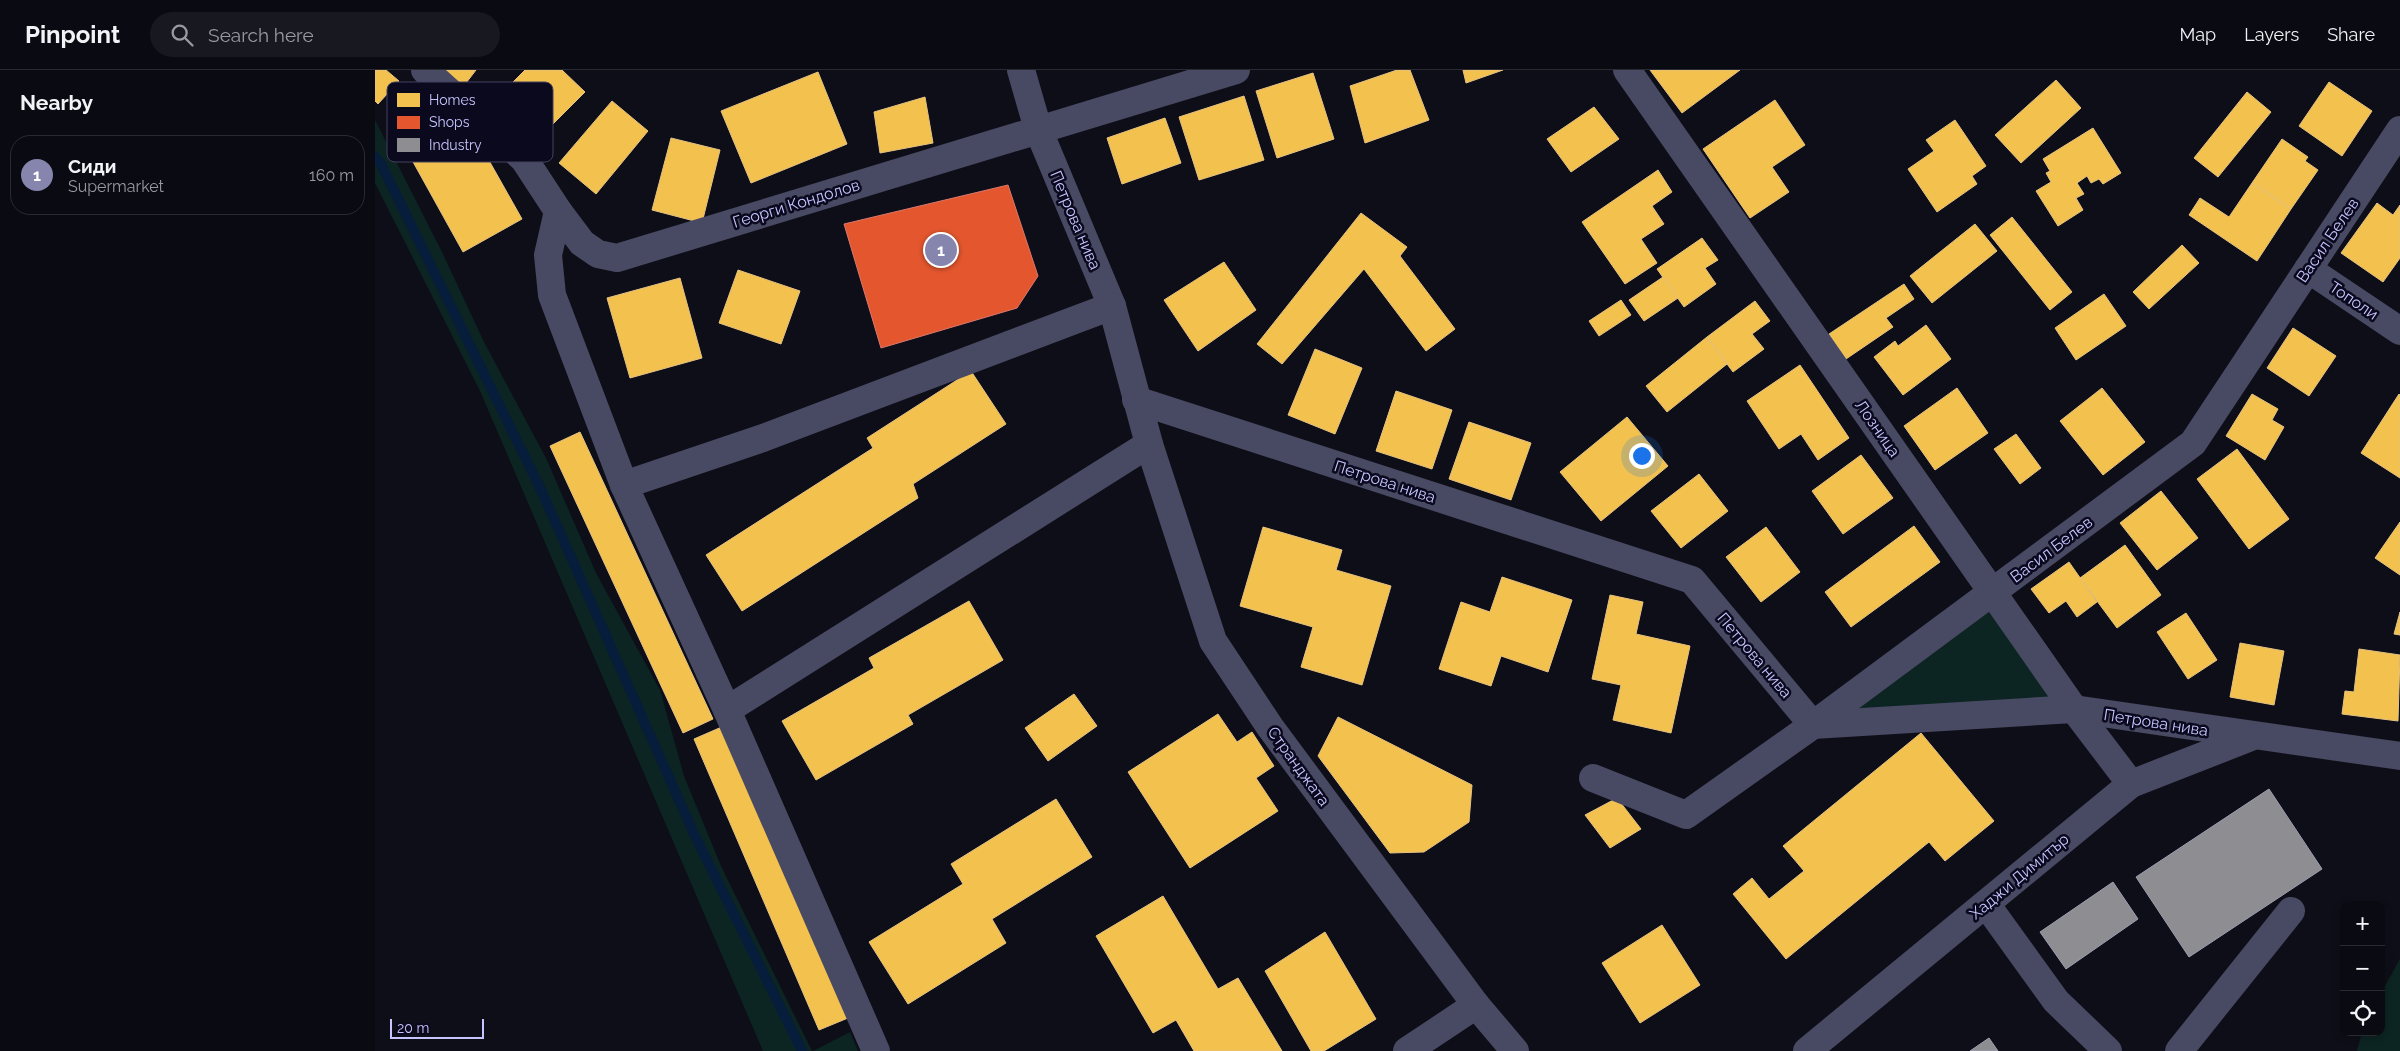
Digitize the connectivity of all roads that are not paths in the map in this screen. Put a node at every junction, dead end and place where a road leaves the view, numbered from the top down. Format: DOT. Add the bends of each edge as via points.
graph roads {
  1 [pos="425,70"];
  2 [pos="1021,70"];
  3 [pos="1236,70"];
  4 [pos="1627,70"];
  5 [pos="438,82"];
  6 [pos="1038,129"];
  7 [pos="2400,130"];
  8 [pos="526,162"];
  9 [pos="558,212"];
  10 [pos="2308,269"];
  11 [pos="1112,306"];
  12 [pos="2400,331"];
  13 [pos="1136,400"];
  14 [pos="1149,444"];
  15 [pos="624,485"];
  16 [pos="1993,592"];
  17 [pos="2074,709"];
  18 [pos="727,710"];
  19 [pos="1813,725"];
  20 [pos="2252,736"];
  21 [pos="2400,756"];
  22 [pos="1593,778"];
  23 [pos="2131,784"];
  24 [pos="1985,904"];
  25 [pos="2291,911"];
  26 [pos="1476,1005"];
  27 [pos="1812,1049"];
  28 [pos="876,1051"];
  29 [pos="1407,1051"];
  30 [pos="1515,1051"];
  31 [pos="2108,1051"];
  32 [pos="2179,1051"];
  1 -- 5 [label="street, Георги Кондолов"];
  2 -- 6 [label="street, Петрова нива"];
  3 -- 6 [label="street, Георги Кондолов"];
  4 -- 16 [label="street, Лозница"];
  6 -- 9 [label="street, Георги Кондолов" via="617,258 598,254 582,243"];
  6 -- 11 [label="street, Петрова нива"];
  7 -- 10 [label="street, Васил Белев"];
  8 -- 9 [label="street, Георги Кондолов"];
  9 -- 15 [label="street" via="548,255 552,295"];
  10 -- 12 [label="street, Тополи"];
  10 -- 16 [label="street, Васил Белев" via="2193,443"];
  11 -- 13 [label="street, Петрова нива"];
  11 -- 15 [label="street" via="763,438"];
  13 -- 14 [label="street, Петрова нива"];
  13 -- 19 [label="street, Петрова нива" via="1692,580"];
  14 -- 18 [label="street"];
  14 -- 26 [label="street, Странджата" via="1213,641 1270,727"];
  15 -- 18 [label="street"];
  16 -- 17 [label="street, Лозница"];
  16 -- 19 [label="street, Васил Белев"];
  17 -- 19 [label="street, Петрова нива"];
  17 -- 20 [label="street, Петрова нива"];
  17 -- 23 [label="street, Лозница"];
  18 -- 28 [label="street"];
  19 -- 22 [label="street, Васил Белев" via="1686,815"];
  20 -- 21 [label="street, Петрова нива"];
  20 -- 23 [label="street, Хаджи Димитър"];
  23 -- 24 [label="street, Хаджи Димитър"];
  24 -- 27 [label="street, Хаджи Димитър"];
  24 -- 31 [label="street" via="2056,1001"];
  25 -- 32 [label="street"];
  26 -- 29 [label="street"];
  26 -- 30 [label="street, Странджата"];
}
